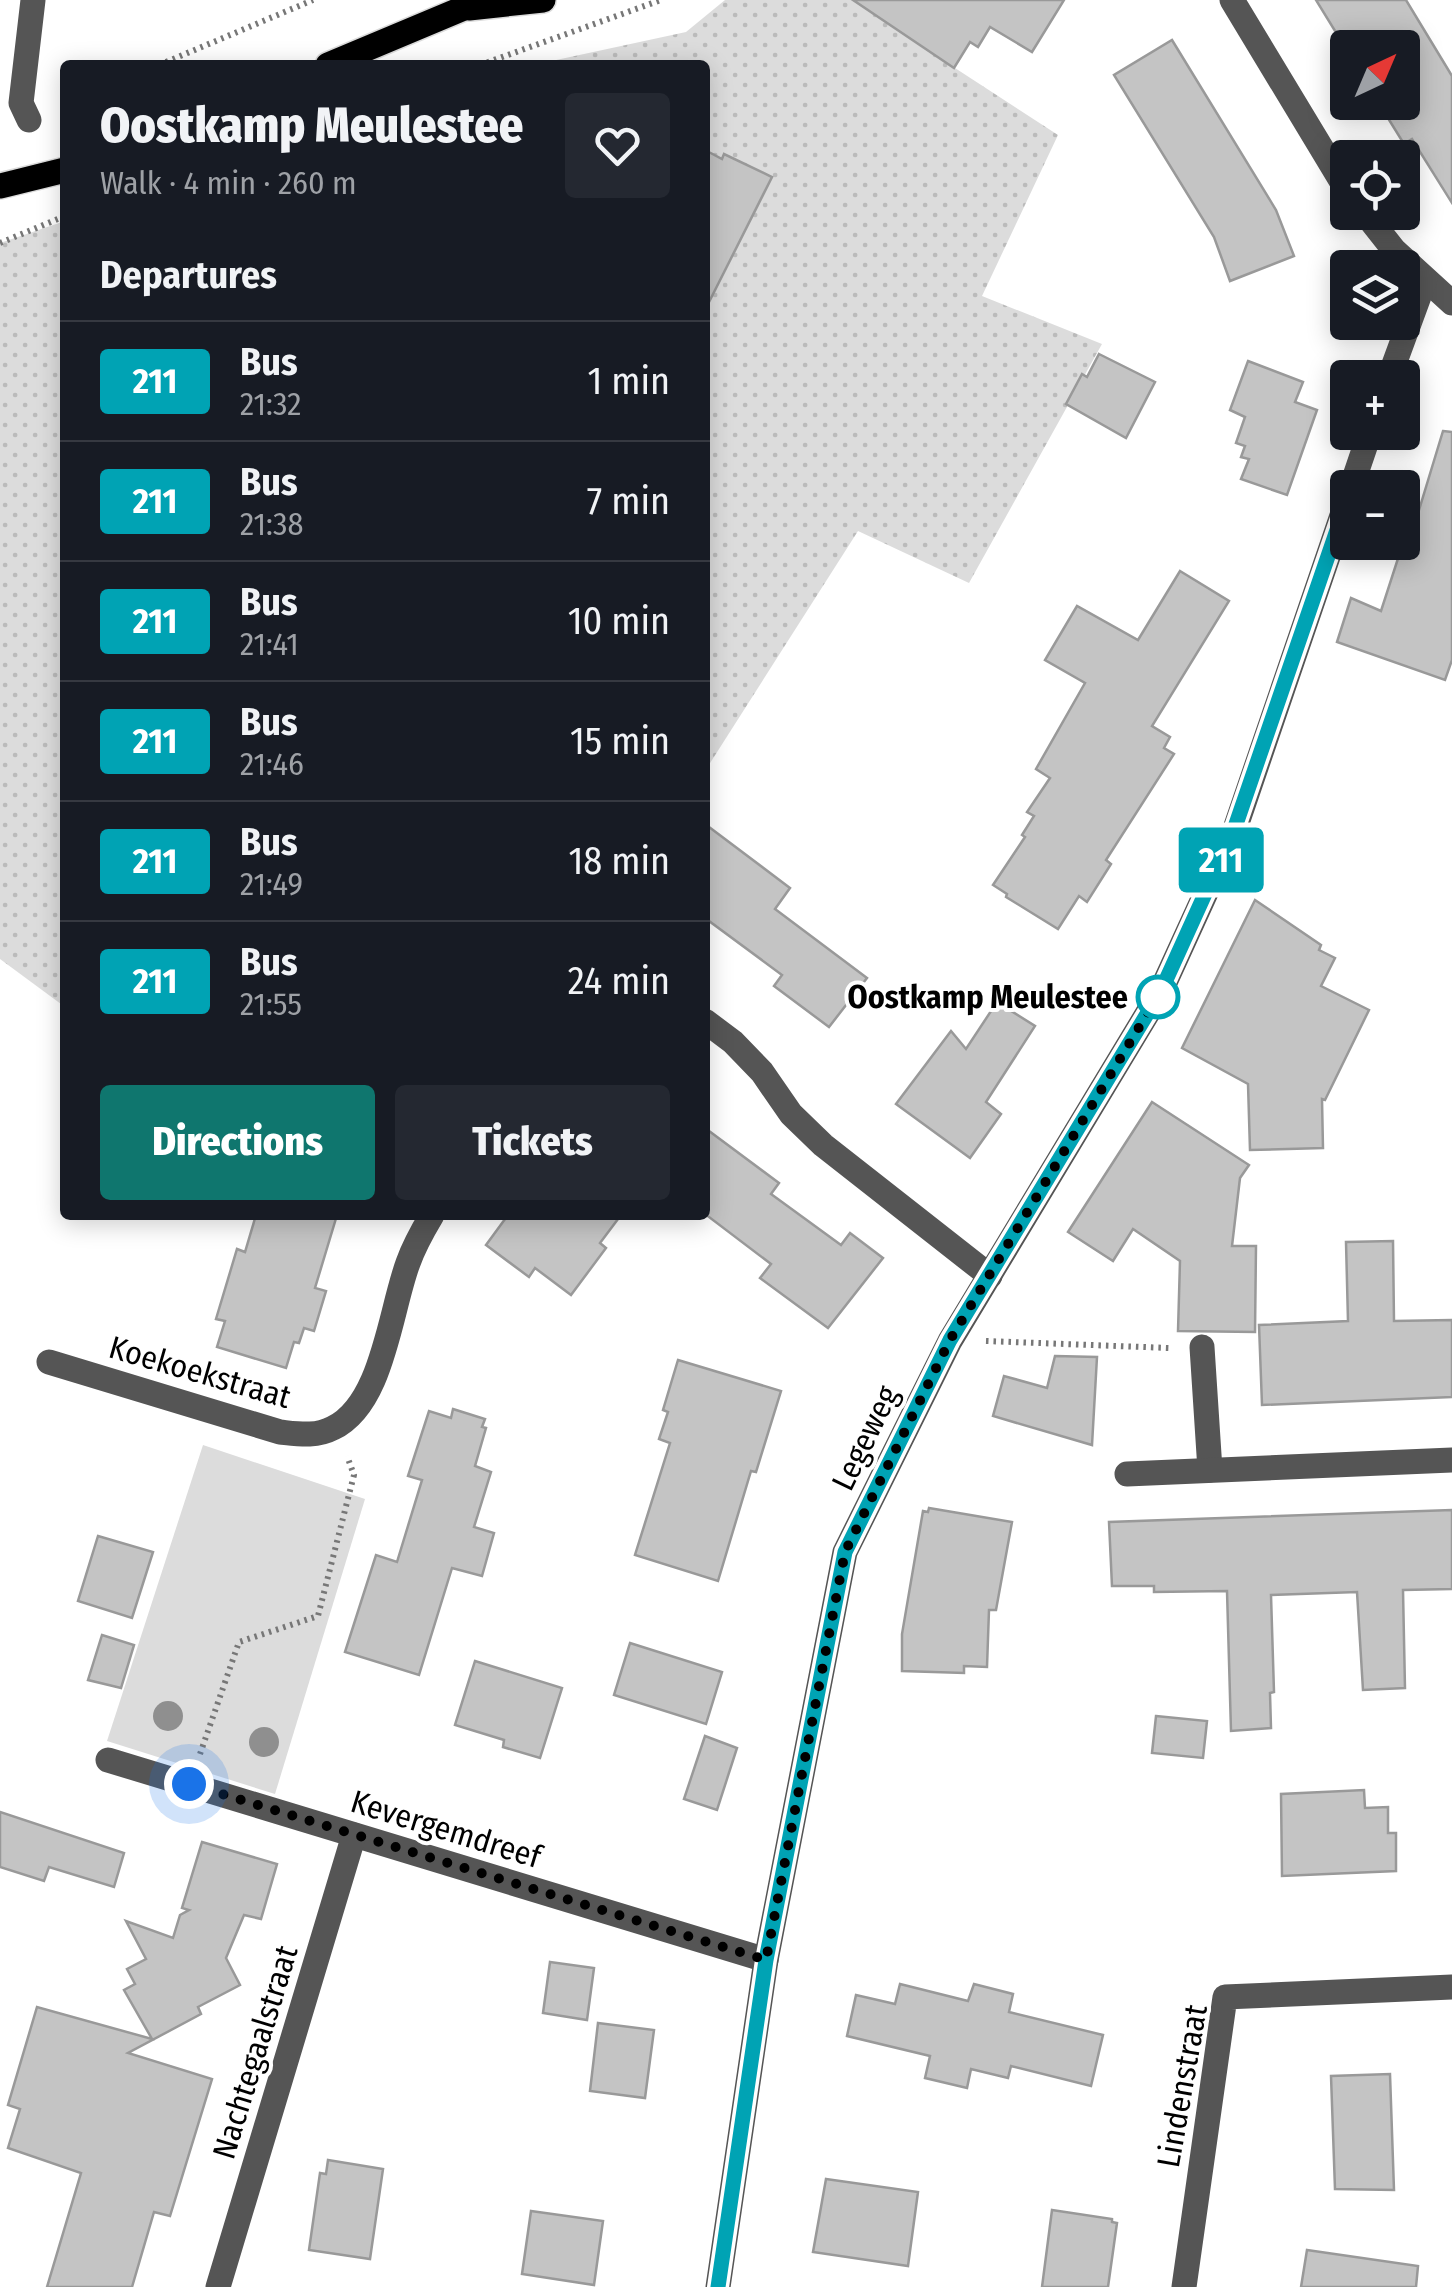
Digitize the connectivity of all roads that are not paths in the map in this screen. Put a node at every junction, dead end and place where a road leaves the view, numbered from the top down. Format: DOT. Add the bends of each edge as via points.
graph roads {
  1 [pos="34,0"];
  2 [pos="542,0"];
  3 [pos="1232,0"];
  4 [pos="475,3"];
  5 [pos="340,60"];
  6 [pos="29,120"];
  7 [pos="1330,162"];
  8 [pos="60,171"];
  9 [pos="0,186"];
  10 [pos="1378,230"];
  11 [pos="1426,280"];
  12 [pos="1452,303"];
  13 [pos="1396,360"];
  14 [pos="1330,549"];
  15 [pos="710,1025"];
  16 [pos="429,1220"];
  17 [pos="990,1276"];
  18 [pos="1202,1348"];
  19 [pos="49,1362"];
  20 [pos="1452,1460"];
  21 [pos="1210,1470"];
  22 [pos="1127,1474"];
  23 [pos="108,1760"];
  24 [pos="354,1835"];
  25 [pos="766,1960"];
  26 [pos="1452,1987"];
  27 [pos="218,2287"];
  28 [pos="718,2287"];
  29 [pos="1184,2287"];
  1 -- 6 [label="street" via="21,102"];
  2 -- 4 [label="main road"];
  3 -- 7 [label="street"];
  4 -- 5 [label="main road"];
  8 -- 9 [label="main road"];
  10 -- 11 [label="street"];
  11 -- 12 [label="street"];
  11 -- 13 [label="street"];
  14 -- 17 [label="street, Legeweg" via="1234,830 1161,991"];
  15 -- 17 [label="street" via="752,1062 823,1144"];
  16 -- 19 [label="street, Koekoekstraat" via="408,1262 367,1394 352,1414 320,1434 280,1432"];
  17 -- 25 [label="street, Legeweg" via="950,1340 845,1552"];
  18 -- 21 [label="street"];
  20 -- 21 [label="street"];
  21 -- 22 [label="street"];
  23 -- 24 [label="street, Kevergemdreef"];
  24 -- 25 [label="street, Kevergemdreef"];
  24 -- 27 [label="street, Nachtegaalstraat"];
  25 -- 28 [label="street, Legeweg"];
  26 -- 29 [label="street, Lindenstraat" via="1224,1996"];
}
